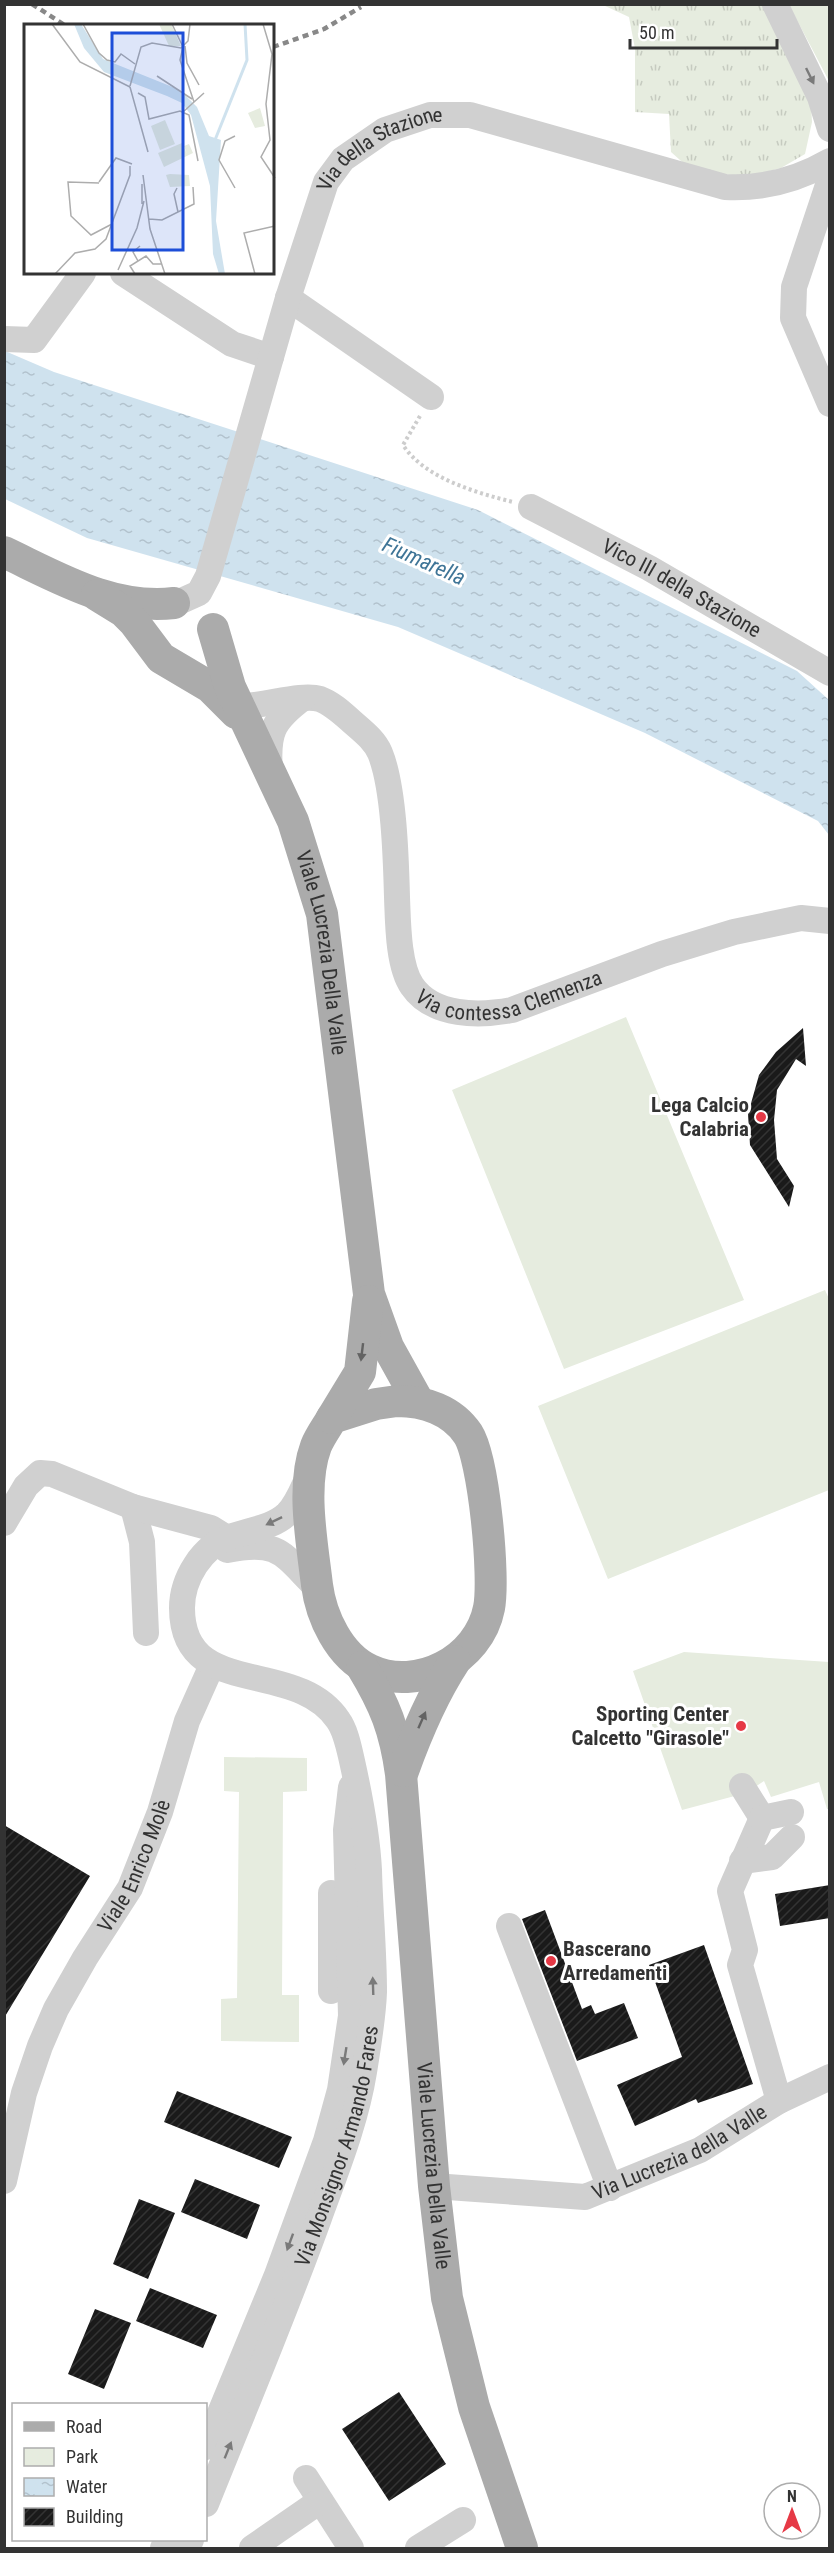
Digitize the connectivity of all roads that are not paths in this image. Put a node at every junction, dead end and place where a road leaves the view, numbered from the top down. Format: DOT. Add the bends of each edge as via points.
graph roads {
  1 [pos="776,4"];
  2 [pos="830,129"];
  3 [pos="830,161"];
  4 [pos="830,179"];
  5 [pos="82,274"];
  6 [pos="125,274"];
  7 [pos="288,298"];
  8 [pos="4,339"];
  9 [pos="271,357"];
  10 [pos="431,397"];
  11 [pos="830,404"];
  12 [pos="531,507"];
  13 [pos="4,552"];
  14 [pos="208,576"];
  15 [pos="97,595"];
  16 [pos="176,602"];
  17 [pos="212,624"];
  18 [pos="163,655"];
  19 [pos="830,673"];
  20 [pos="303,698"];
  21 [pos="243,716"];
  22 [pos="270,771"];
  23 [pos="830,921"];
  24 [pos="369,1294"];
  25 [pos="418,1401"];
  26 [pos="332,1418"];
  27 [pos="308,1476"];
  28 [pos="133,1507"];
  29 [pos="4,1522"];
  30 [pos="226,1538"];
  31 [pos="203,1557"];
  32 [pos="318,1589"];
  33 [pos="146,1633"];
  34 [pos="455,1661"];
  35 [pos="212,1665"];
  36 [pos="362,1667"];
  37 [pos="354,1769"];
  38 [pos="401,1774"];
  39 [pos="742,1786"];
  40 [pos="762,1818"];
  41 [pos="742,1862"];
  42 [pos="509,1926"];
  43 [pos="331,1991"];
  44 [pos="830,2077"];
  45 [pos="779,2101"];
  46 [pos="4,2181"];
  47 [pos="434,2186"];
  48 [pos="610,2188"];
  49 [pos="207,2445"];
  50 [pos="306,2478"];
  51 [pos="320,2501"];
  52 [pos="207,2502"];
  53 [pos="463,2520"];
  54 [pos="252,2548"];
  55 [pos="351,2548"];
  56 [pos="418,2548"];
  57 [pos="522,2548"];
  1 -- 2 [label="street, one-way" via="820,97"];
  3 -- 7 [label="street, Via della Stazione" via="776,183 724,187 470,115 430,115 385,130 343,159 331,174"];
  4 -- 11 [label="street" via="794,287 793,318"];
  5 -- 8 [label="street" via="34,340"];
  6 -- 9 [label="street" via="232,344"];
  7 -- 9 [label="street, Via della Stazione"];
  7 -- 10 [label="street"];
  9 -- 14 [label="street, Via della Stazione"];
  12 -- 19 [label="street, Vico III della Stazione" via="649,568"];
  13 -- 15 [label="main road"];
  14 -- 16 [label="street, Via della Stazione" via="199,593"];
  14 -- 17 [label="street, Via della Stazione"];
  15 -- 16 [label="main road" via="140,604"];
  15 -- 18 [label="main road" via="129,617"];
  16 -- 17 [label="main road" via="199,607"];
  16 -- 18 [label="main road" via="160,610 151,622 150,638"];
  17 -- 18 [label="main road" via="211,646 200,660 183,666"];
  17 -- 21 [label="main road, Viale Lucrezia Della Valle" via="221,663"];
  18 -- 21 [label="main road" via="210,687"];
  20 -- 21 [label="street" via="266,705"];
  20 -- 22 [label="street" via="282,714 273,728 268,747"];
  20 -- 23 [label="street, Via contessa Clemenza" via="319,699 339,710 370,737 379,752 390,808 404,968 410,985 435,1006 481,1014 512,1010 662,954 734,932 801,918"];
  21 -- 22 [label="main road, Viale Lucrezia Della Valle"];
  22 -- 24 [label="main road, Viale Lucrezia Della Valle" via="292,821 322,915"];
  24 -- 25 [label="main road, Viale Lucrezia Della Valle" via="388,1347"];
  24 -- 26 [label="main road, Viale Lucrezia Della Valle, one-way" via="360,1372"];
  25 -- 26 [label="main road, Viale Lucrezia Della Valle" via="376,1404"];
  25 -- 34 [label="main road, Viale Lucrezia Della Valle" via="446,1413 467,1434 476,1451 483,1492 491,1588 489,1609 483,1626"];
  26 -- 27 [label="main road, Viale Lucrezia Della Valle" via="316,1445"];
  27 -- 30 [label="street, one-way" via="296,1503 285,1516"];
  27 -- 32 [label="main road, Viale Lucrezia Della Valle"];
  28 -- 29 [label="street" via="52,1474 40,1473 26,1486"];
  28 -- 30 [label="street" via="191,1521"];
  28 -- 33 [label="street" via="142,1542"];
  30 -- 31 [label="street"];
  31 -- 32 [label="street" via="247,1546 276,1549"];
  31 -- 35 [label="street" via="187,1580 182,1610 190,1646"];
  32 -- 36 [label="main road, Viale Lucrezia Della Valle" via="324,1614 338,1642"];
  34 -- 36 [label="main road, Viale Lucrezia Della Valle" via="424,1676 381,1675"];
  38 -- 34 [label="main road, Viale Lucrezia Della Valle, one-way" via="437,1688"];
  35 -- 37 [label="street, Via Monsignor Armando Fares" via="290,1686 317,1700 339,1721"];
  35 -- 46 [label="street, Viale Enrico Molè" via="187,1721 160,1812 130,1888 85,1958 40,2046 24,2092"];
  36 -- 38 [label="main road, Viale Lucrezia Della Valle" via="381,1698 396,1738"];
  37 -- 43 [label="street" via="335,1803 331,1830"];
  37 -- 49 [label="street, Via Monsignor Armando Fares, one-way" via="346,1830 351,2016 340,2090 326,2141 277,2275"];
  52 -- 37 [label="street, Via Monsignor Armando Fares, one-way" via="291,2296 345,2146 363,2076 374,1995 367,1830"];
  38 -- 47 [label="main road, Viale Lucrezia Della Valle"];
  39 -- 40 [label="street"];
  40 -- 41 [label="street, Via Lucrezia della Valle"];
  40 -- 41 [label="street" via="791,1825 772,1857"];
  41 -- 45 [label="street, Via Lucrezia della Valle" via="730,1891 745,1950 740,1965"];
  42 -- 48 [label="street"];
  44 -- 45 [label="street, Via Lucrezia della Valle"];
  45 -- 48 [label="street, Via Lucrezia della Valle" via="700,2150"];
  47 -- 48 [label="street, Via Lucrezia della Valle" via="585,2197"];
  47 -- 57 [label="main road, Viale Lucrezia Della Valle" via="447,2298 474,2407"];
  50 -- 51 [label="street"];
  51 -- 54 [label="street"];
  51 -- 55 [label="street"];
  53 -- 56 [label="street"];
}
